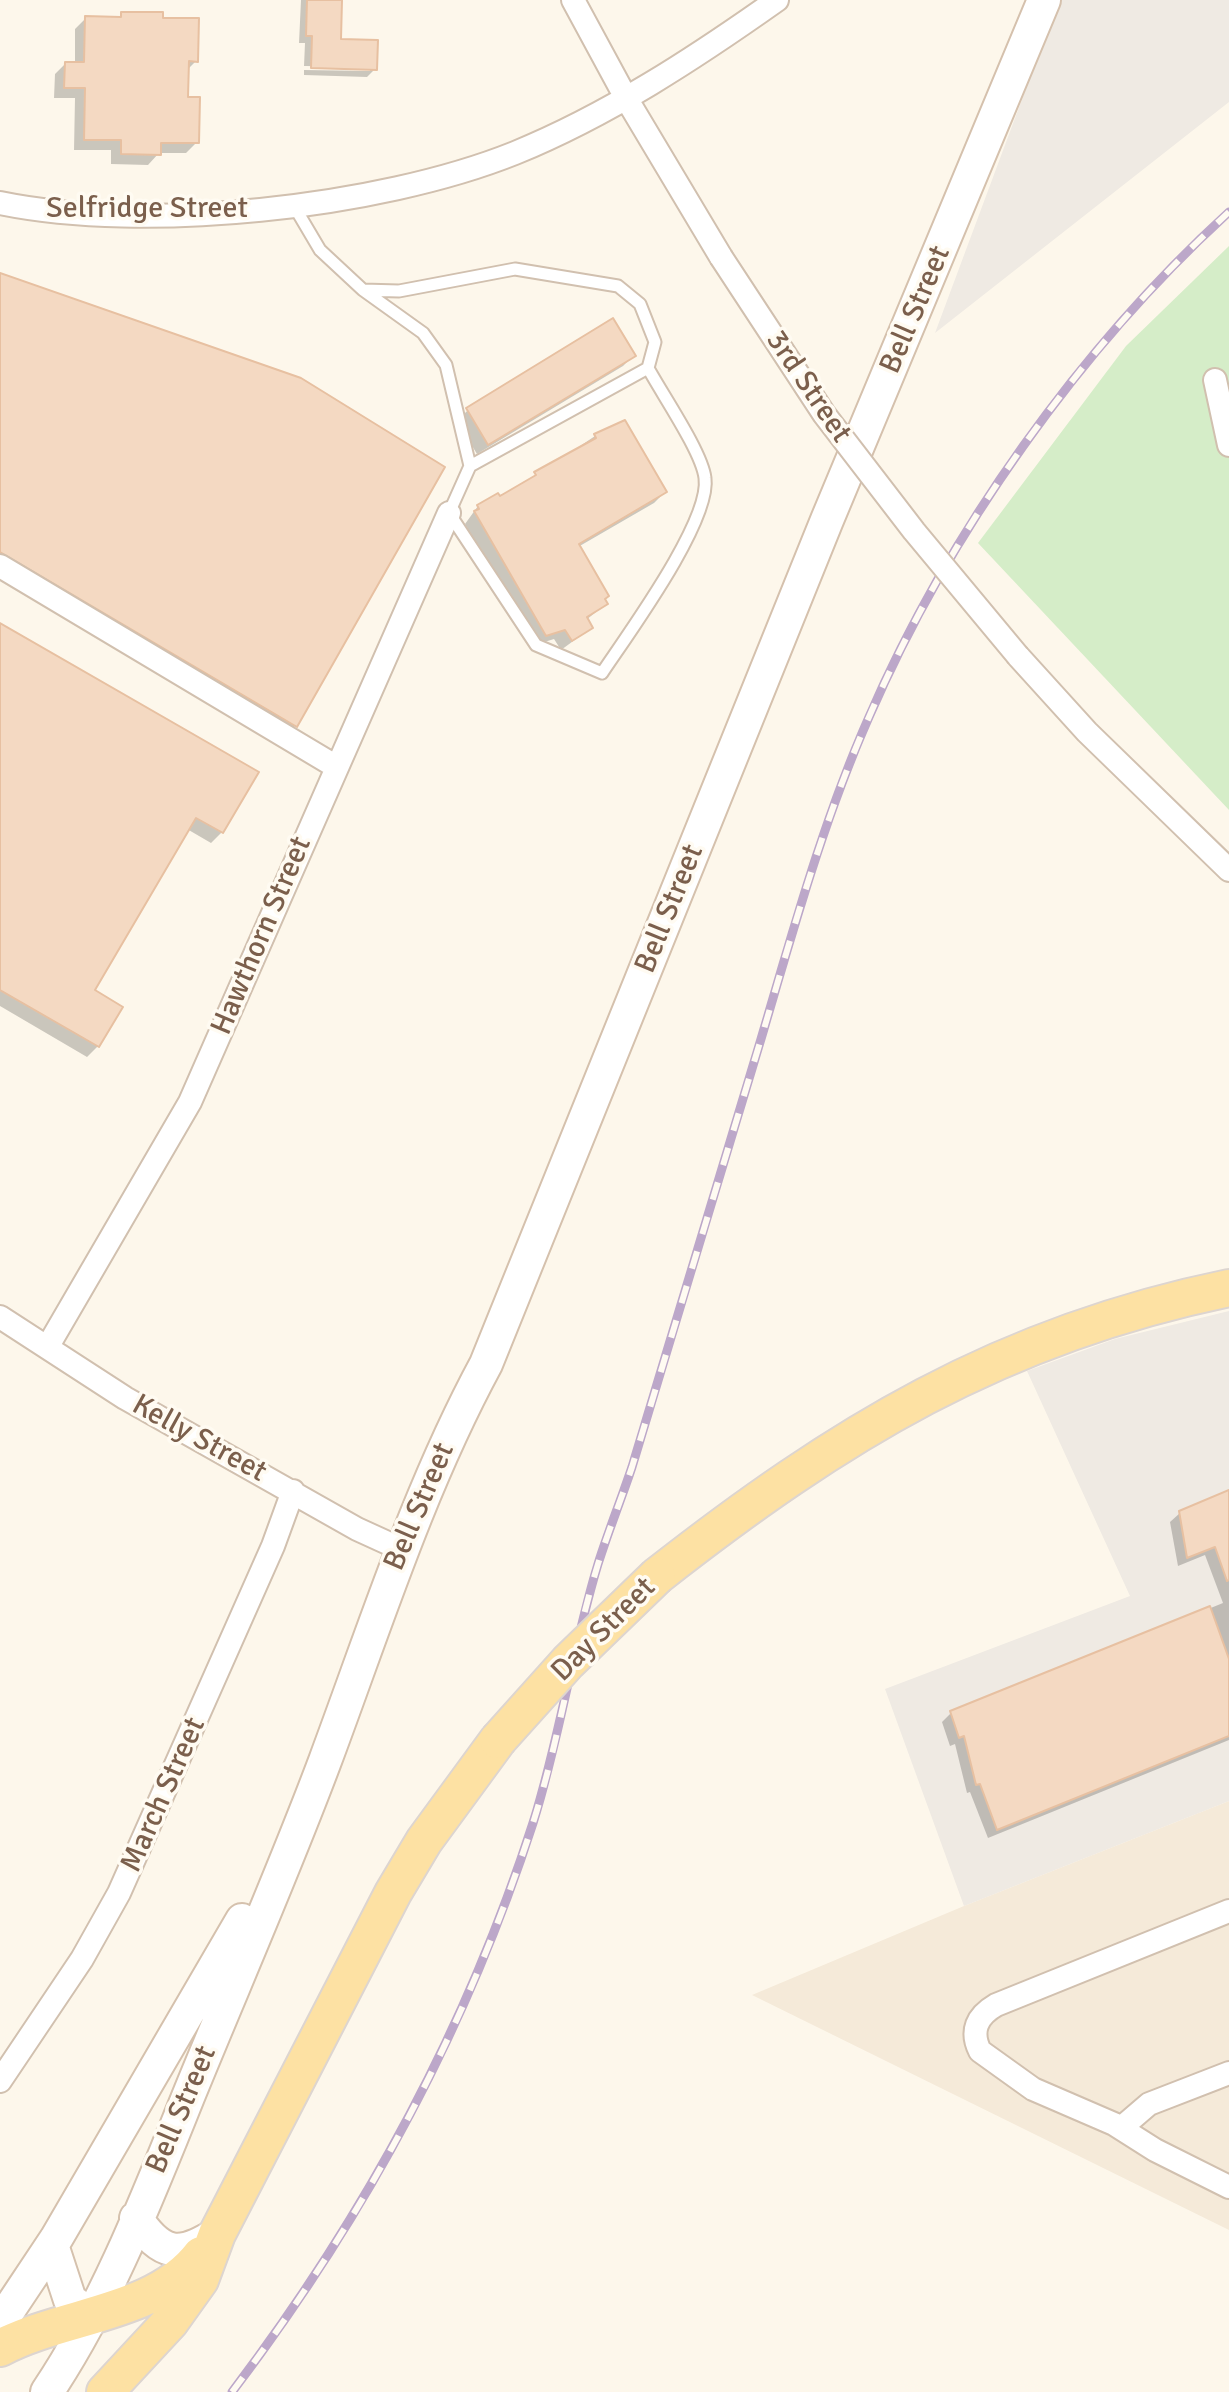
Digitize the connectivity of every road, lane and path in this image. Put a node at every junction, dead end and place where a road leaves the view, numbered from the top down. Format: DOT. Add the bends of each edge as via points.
graph roads {
  1 [pos="573,0"];
  2 [pos="777,0"];
  3 [pos="1044,0"];
  4 [pos="626,98"];
  5 [pos="0,203"];
  6 [pos="294,205"];
  7 [pos="363,290"];
  8 [pos="648,368"];
  9 [pos="1215,380"];
  10 [pos="1229,445"];
  11 [pos="470,466"];
  12 [pos="449,513"];
  13 [pos="0,566"];
  14 [pos="335,766"];
  15 [pos="1229,870"];
  16 [pos="1229,1288"];
  17 [pos="0,1317"];
  18 [pos="48,1346"];
  19 [pos="293,1491"];
  20 [pos="403,1550"];
  21 [pos="300,1820"];
  22 [pos="1229,1911"];
  23 [pos="1229,2073"];
  24 [pos="0,2081"];
  25 [pos="1121,2128"];
  26 [pos="1229,2187"];
  27 [pos="136,2218"];
  28 [pos="217,2234"];
  29 [pos="52,2245"];
  30 [pos="91,2315"];
  31 [pos="0,2323"];
  32 [pos="0,2348"];
  33 [pos="47,2392"];
  34 [pos="105,2392"];
  1 -- 4 [label="street, 3rd Street"];
  2 -- 4 [label="street"];
  3 -- 20 [label="main road, Bell Street" via="486,1364 461,1410"];
  4 -- 6 [label="street" via="557,134 456,174"];
  4 -- 15 [label="street, 3rd Street, bridge" via="824,414 914,531 1087,732"];
  5 -- 6 [label="street, Selfridge Street" via="129,215"];
  6 -- 7 [label="lane" via="320,250"];
  7 -- 8 [label="lane" via="399,291 515,269 618,286 640,304 655,342"];
  7 -- 11 [label="lane" via="423,333 446,365"];
  8 -- 11 [label="lane"];
  8 -- 12 [label="lane" via="703,467 705,491 666,575 602,673 536,645"];
  9 -- 10 [label="street"];
  11 -- 12 [label="lane"];
  12 -- 14 [label="street, Hawthorn Street"];
  13 -- 14 [label="street"];
  14 -- 18 [label="street, Hawthorn Street" via="190,1102"];
  16 -- 28 [label="main road, Day Street, bridge" via="1127,1311 971,1372 825,1452 753,1500 657,1576 568,1662 498,1740 424,1841"];
  17 -- 18 [label="street, Kelly Street"];
  18 -- 19 [label="street, Kelly Street" via="125,1398"];
  19 -- 20 [label="street, Kelly Street"];
  19 -- 24 [label="street, March Street" via="119,1893 82,1959"];
  20 -- 21 [label="main road, Bell Street"];
  21 -- 27 [label="main road, Bell Street"];
  21 -- 29 [label="main road, Bell Street"];
  22 -- 25 [label="street" via="986,2011 978,2020 975,2041 991,2062 1033,2089"];
  23 -- 25 [label="street" via="1149,2104"];
  25 -- 26 [label="street"];
  27 -- 28 [label="main road" via="157,2243 177,2252"];
  27 -- 30 [label="main road, Bell Street"];
  28 -- 30 [label="main road, Day Street" via="190,2269 133,2303"];
  28 -- 34 [label="main road, Day Street" via="200,2280 170,2322"];
  29 -- 30 [label="main road" via="70,2300"];
  29 -- 31 [label="main road, Bell Street"];
  30 -- 32 [label="main road, Day Street"];
  30 -- 33 [label="main road, Bell Street"];
}
